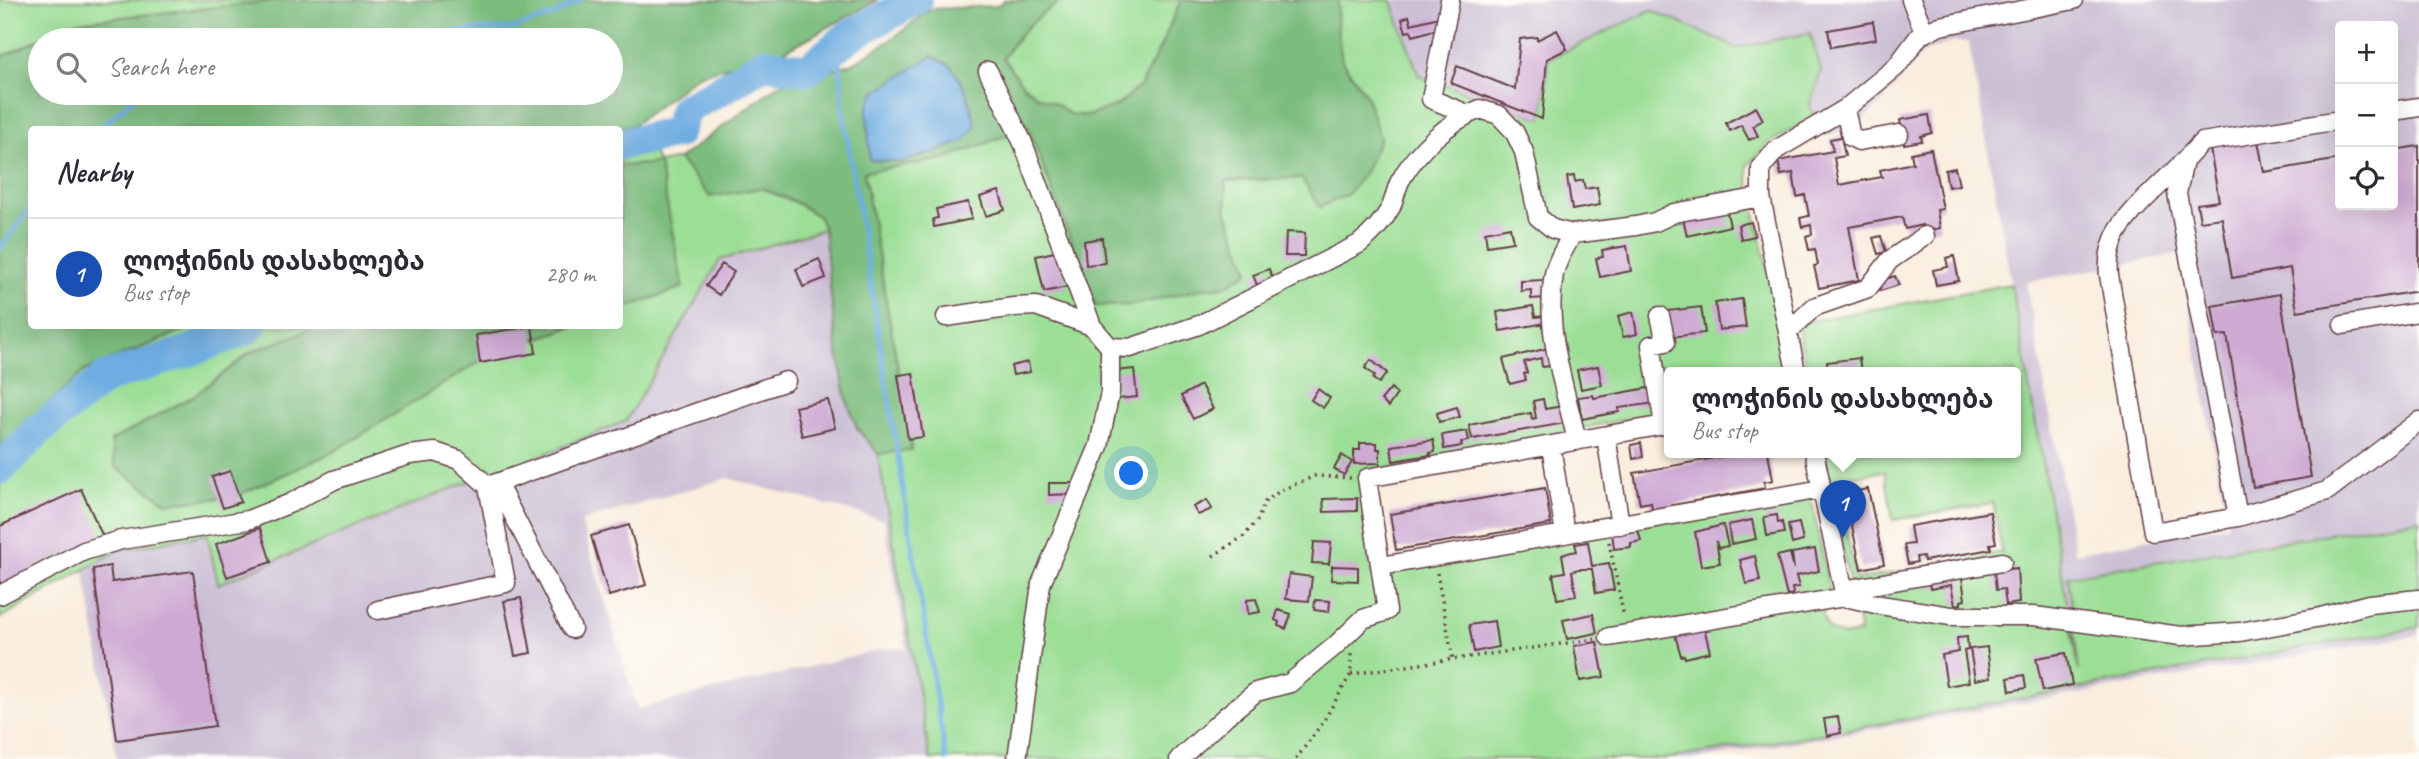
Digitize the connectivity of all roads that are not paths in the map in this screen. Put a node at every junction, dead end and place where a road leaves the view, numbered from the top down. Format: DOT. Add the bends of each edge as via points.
graph roads {
  1 [pos="1450,0"];
  2 [pos="1911,0"];
  3 [pos="2074,0"];
  4 [pos="1925,33"];
  5 [pos="988,71"];
  6 [pos="2419,107"];
  7 [pos="1845,108"];
  8 [pos="2398,110"];
  9 [pos="1467,114"];
  10 [pos="2335,121"];
  11 [pos="1899,134"];
  12 [pos="2184,162"];
  13 [pos="1761,197"];
  14 [pos="1572,234"];
  15 [pos="1926,236"];
  16 [pos="2419,312"];
  17 [pos="1660,316"];
  18 [pos="946,317"];
  19 [pos="2343,325"];
  20 [pos="1092,326"];
  21 [pos="1788,332"];
  22 [pos="1110,347"];
  23 [pos="1795,367"];
  24 [pos="786,381"];
  25 [pos="1664,409"];
  26 [pos="2419,421"];
  27 [pos="1664,425"];
  28 [pos="1606,436"];
  29 [pos="1577,441"];
  30 [pos="1550,446"];
  31 [pos="1815,458"];
  32 [pos="492,484"];
  33 [pos="1822,489"];
  34 [pos="2238,517"];
  35 [pos="1613,526"];
  36 [pos="1565,534"];
  37 [pos="2002,562"];
  38 [pos="1381,566"];
  39 [pos="1844,593"];
  40 [pos="0,595"];
  41 [pos="2419,599"];
  42 [pos="378,610"];
  43 [pos="572,629"];
  44 [pos="1609,636"];
  45 [pos="1017,759"];
  46 [pos="1179,759"];
  1 -- 9 [label="street" via="1431,99"];
  2 -- 4 [label="street"];
  3 -- 4 [label="street" via="1940,26"];
  4 -- 7 [label="street" via="1896,68"];
  5 -- 20 [label="street" via="1023,143"];
  6 -- 8 [label="street"];
  7 -- 11 [label="street" via="1851,137 1859,141"];
  7 -- 13 [label="street" via="1776,149 1762,168"];
  9 -- 14 [label="street" via="1480,108 1499,115 1514,131 1524,152 1538,217 1553,229"];
  9 -- 22 [label="street" via="1416,156 1375,231 1359,244 1199,325 1130,348"];
  10 -- 12 [label="street" via="2202,142"];
  12 -- 34 [label="street" via="2177,193"];
  12 -- 34 [label="street" via="2124,223 2113,240 2109,275 2153,532"];
  13 -- 14 [label="street" via="1674,213 1636,226"];
  13 -- 21 [label="street"];
  14 -- 29 [label="street" via="1554,272 1552,299 1555,343"];
  15 -- 21 [label="street" via="1890,260 1868,288 1814,307"];
  16 -- 19 [label="street"];
  17 -- 25 [label="street" via="1666,342 1651,345"];
  18 -- 20 [label="street" via="1035,306"];
  20 -- 22 [label="street"];
  21 -- 23 [label="street"];
  22 -- 45 [label="street" via="1110,392 1099,446 1041,584"];
  24 -- 32 [label="street"];
  26 -- 34 [label="street" via="2327,491"];
  27 -- 28 [label="street"];
  28 -- 29 [label="street"];
  28 -- 35 [label="street"];
  29 -- 30 [label="street"];
  30 -- 36 [label="street"];
  30 -- 38 [label="street" via="1367,478"];
  31 -- 33 [label="street"];
  32 -- 40 [label="street" via="459,460 435,452 409,455 334,480 248,520 121,540 85,551"];
  32 -- 42 [label="street" via="506,583"];
  32 -- 43 [label="street"];
  33 -- 35 [label="street"];
  33 -- 39 [label="street"];
  35 -- 36 [label="street"];
  36 -- 38 [label="street"];
  37 -- 39 [label="street"];
  38 -- 46 [label="street" via="1387,611 1363,619 1290,683 1256,692"];
  39 -- 41 [label="street" via="1880,605 1951,616 2034,616 2180,636 2240,632 2369,604"];
  39 -- 44 [label="street"];
}
